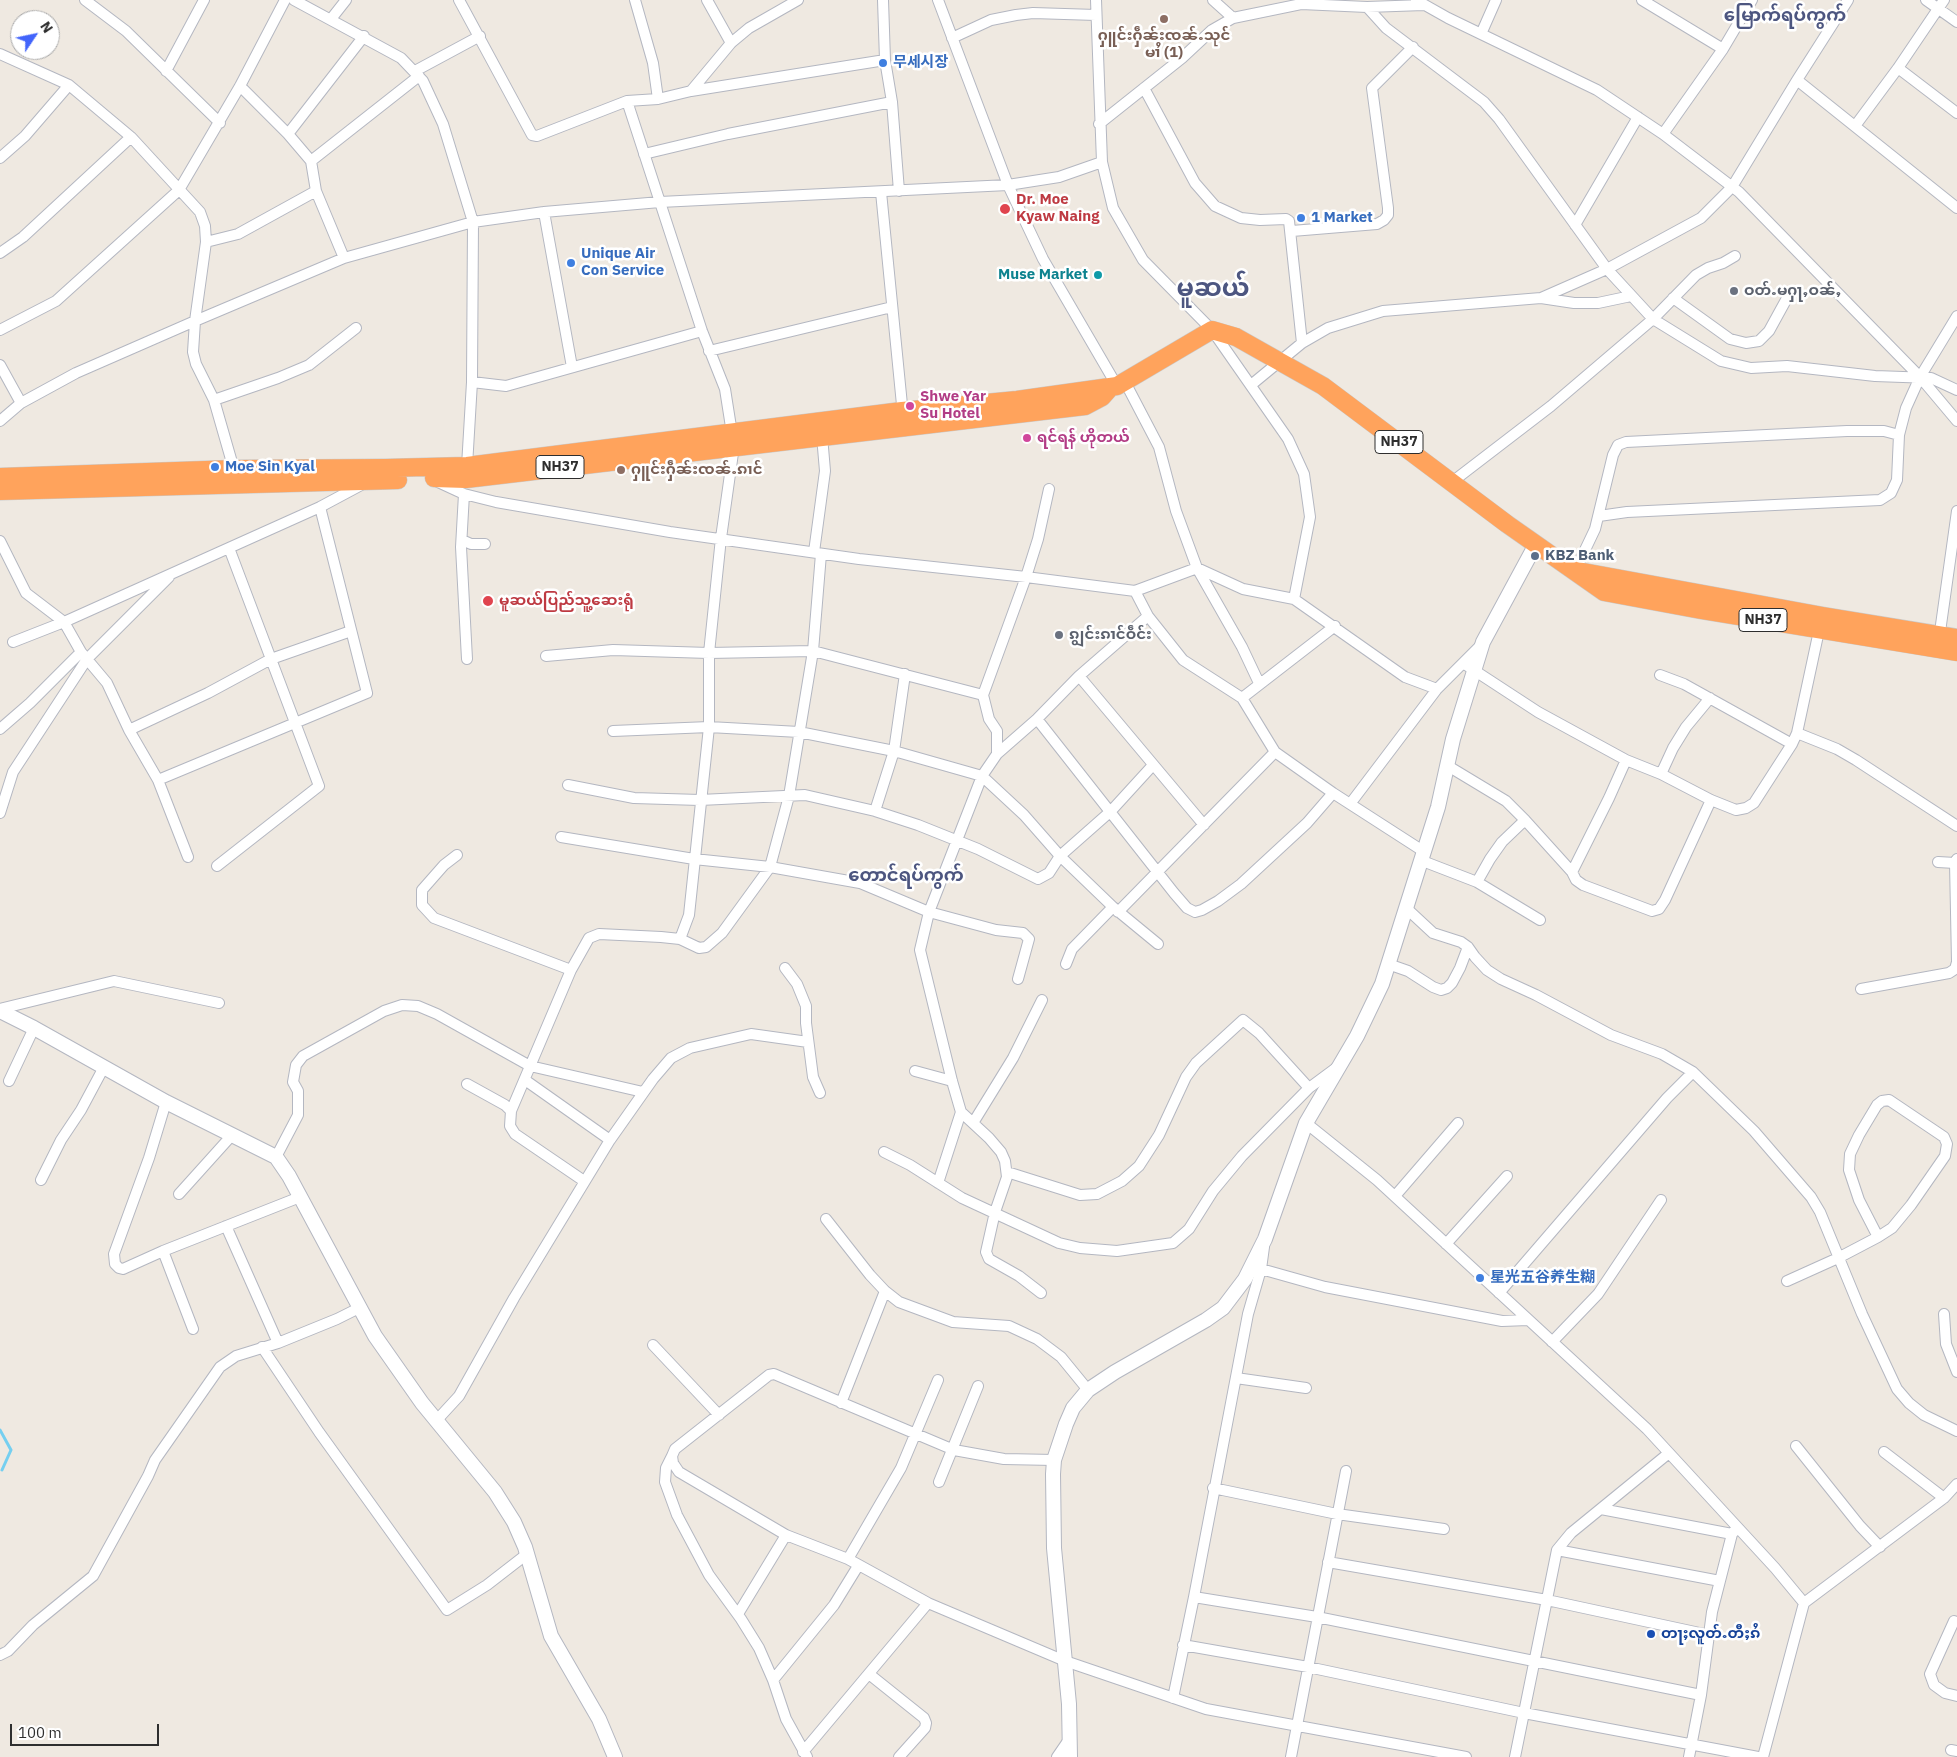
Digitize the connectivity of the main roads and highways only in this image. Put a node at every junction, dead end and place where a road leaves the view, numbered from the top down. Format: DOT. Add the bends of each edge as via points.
graph roads {
  1 [pos="903,419"];
  2 [pos="733,439"];
  3 [pos="423,472"];
  4 [pos="0,477"];
  5 [pos="235,477"];
  6 [pos="0,491"];
  7 [pos="1944,640"];
  8 [pos="1957,652"];
  1 -- 2 [label="highway, NH37"];
  1 -- 2 [label="highway, NH37" via="822,436"];
  1 -- 7 [label="highway, NH37" via="1117,385 1212,330 1236,337 1323,386 1575,571 1821,623"];
  2 -- 3 [label="highway, NH37"];
  2 -- 3 [label="highway, NH37" via="466,479"];
  3 -- 5 [label="highway, NH37" via="386,468"];
  3 -- 5 [label="highway, NH37" via="368,481"];
  4 -- 5 [label="highway, NH37"];
  5 -- 6 [label="highway, NH37"];
  7 -- 8 [label="highway, NH37"];
}
